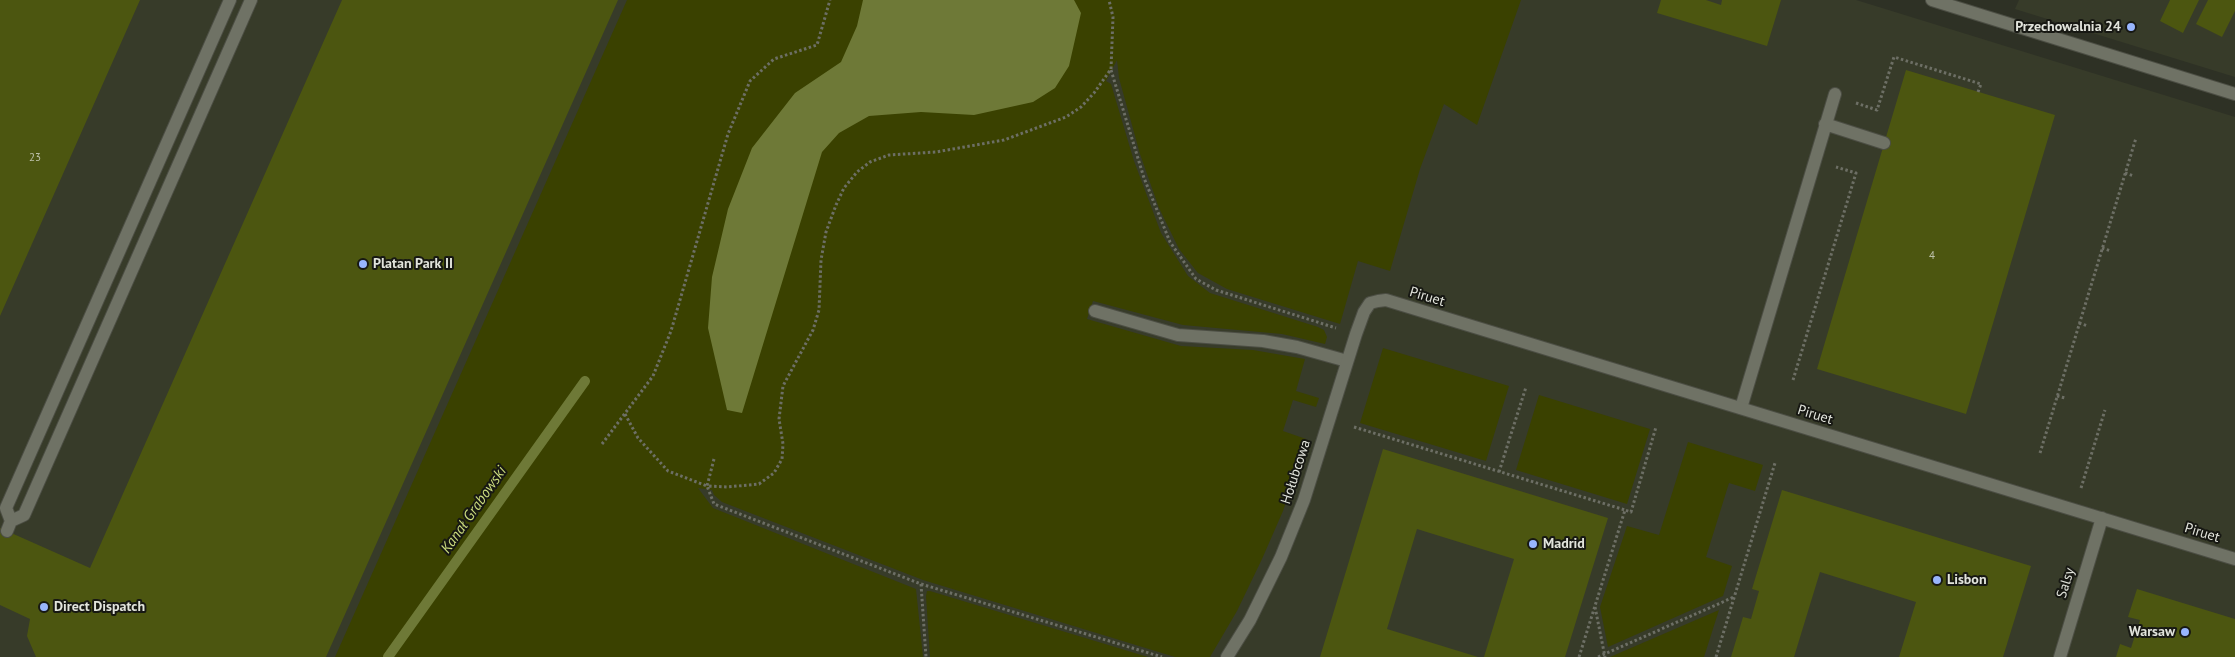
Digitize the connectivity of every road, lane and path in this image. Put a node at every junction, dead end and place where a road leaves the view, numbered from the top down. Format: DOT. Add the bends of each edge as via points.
graph roads {
  1 [pos="230,0"];
  2 [pos="251,0"];
  3 [pos="830,0"];
  4 [pos="1109,0"];
  5 [pos="1932,0"];
  6 [pos="1111,69"];
  7 [pos="1978,92"];
  8 [pos="1834,94"];
  9 [pos="2235,94"];
  10 [pos="1825,124"];
  11 [pos="1847,131"];
  12 [pos="2136,138"];
  13 [pos="1884,143"];
  14 [pos="2125,174"];
  15 [pos="2134,176"];
  16 [pos="2102,248"];
  17 [pos="2111,251"];
  18 [pos="1386,300"];
  19 [pos="1095,311"];
  20 [pos="2079,323"];
  21 [pos="2088,326"];
  22 [pos="1356,334"];
  23 [pos="1348,361"];
  24 [pos="1793,380"];
  25 [pos="1526,387"];
  26 [pos="2057,396"];
  27 [pos="2065,398"];
  28 [pos="1741,408"];
  29 [pos="2105,410"];
  30 [pos="625,414"];
  31 [pos="1354,427"];
  32 [pos="1656,427"];
  33 [pos="602,444"];
  34 [pos="2040,453"];
  35 [pos="714,458"];
  36 [pos="1775,463"];
  37 [pos="2087,467"];
  38 [pos="1499,472"];
  39 [pos="707,486"];
  40 [pos="1624,510"];
  41 [pos="2102,518"];
  42 [pos="2235,559"];
  43 [pos="921,584"];
  44 [pos="1734,597"];
  45 [pos="1595,606"];
  46 [pos="1605,655"];
  47 [pos="926,657"];
  48 [pos="1162,657"];
  49 [pos="1227,657"];
  50 [pos="1579,657"];
  51 [pos="1598,657"];
  52 [pos="1716,657"];
  53 [pos="2060,657"];
  1 -- 2 [label="street" via="6,508 9,526 24,515"];
  3 -- 30 [label="path" via="816,44 774,59 750,81 728,134 671,331 652,376"];
  4 -- 6 [label="path" via="1113,17"];
  5 -- 9 [label="street"];
  6 -- 22 [label="path" via="1144,178 1170,242 1196,279 1216,290"];
  6 -- 39 [label="path" via="1081,107 1034,130 1004,140 936,152 888,155 870,162 857,172 844,188 829,220 821,260 819,310 813,330 783,386 779,419 784,444 782,459 774,473 759,484"];
  7 -- 11 [label="path" via="1981,84 1894,57 1877,110 1855,103"];
  8 -- 10 [label="street"];
  10 -- 11 [label="street"];
  10 -- 28 [label="street"];
  11 -- 13 [label="street"];
  11 -- 24 [label="path" via="1835,167 1856,173"];
  12 -- 14 [label="path"];
  14 -- 15 [label="path"];
  14 -- 16 [label="path"];
  16 -- 17 [label="path"];
  16 -- 20 [label="path"];
  18 -- 22 [label="street, Hołubcowa" via="1370,303"];
  18 -- 28 [label="street, Piruet"];
  19 -- 23 [label="street" via="1178,335 1263,341"];
  20 -- 21 [label="path"];
  20 -- 26 [label="path"];
  22 -- 23 [label="street, Hołubcowa"];
  23 -- 49 [label="street, Hołubcowa" via="1304,500 1281,557 1250,620"];
  25 -- 38 [label="path"];
  26 -- 27 [label="path"];
  26 -- 34 [label="path"];
  28 -- 41 [label="street, Piruet"];
  29 -- 37 [label="path"];
  30 -- 33 [label="path"];
  30 -- 39 [label="path" via="638,438 668,471"];
  31 -- 38 [label="path"];
  32 -- 40 [label="path" via="1631,512"];
  35 -- 39 [label="path"];
  36 -- 44 [label="path"];
  38 -- 40 [label="path"];
  39 -- 43 [label="path" via="714,504"];
  40 -- 45 [label="path"];
  41 -- 42 [label="street, Piruet"];
  41 -- 53 [label="street, Salsy"];
  43 -- 47 [label="path"];
  43 -- 48 [label="path"];
  44 -- 46 [label="path"];
  44 -- 52 [label="path"];
  45 -- 46 [label="path"];
  45 -- 50 [label="path"];
  46 -- 51 [label="path"];
}
